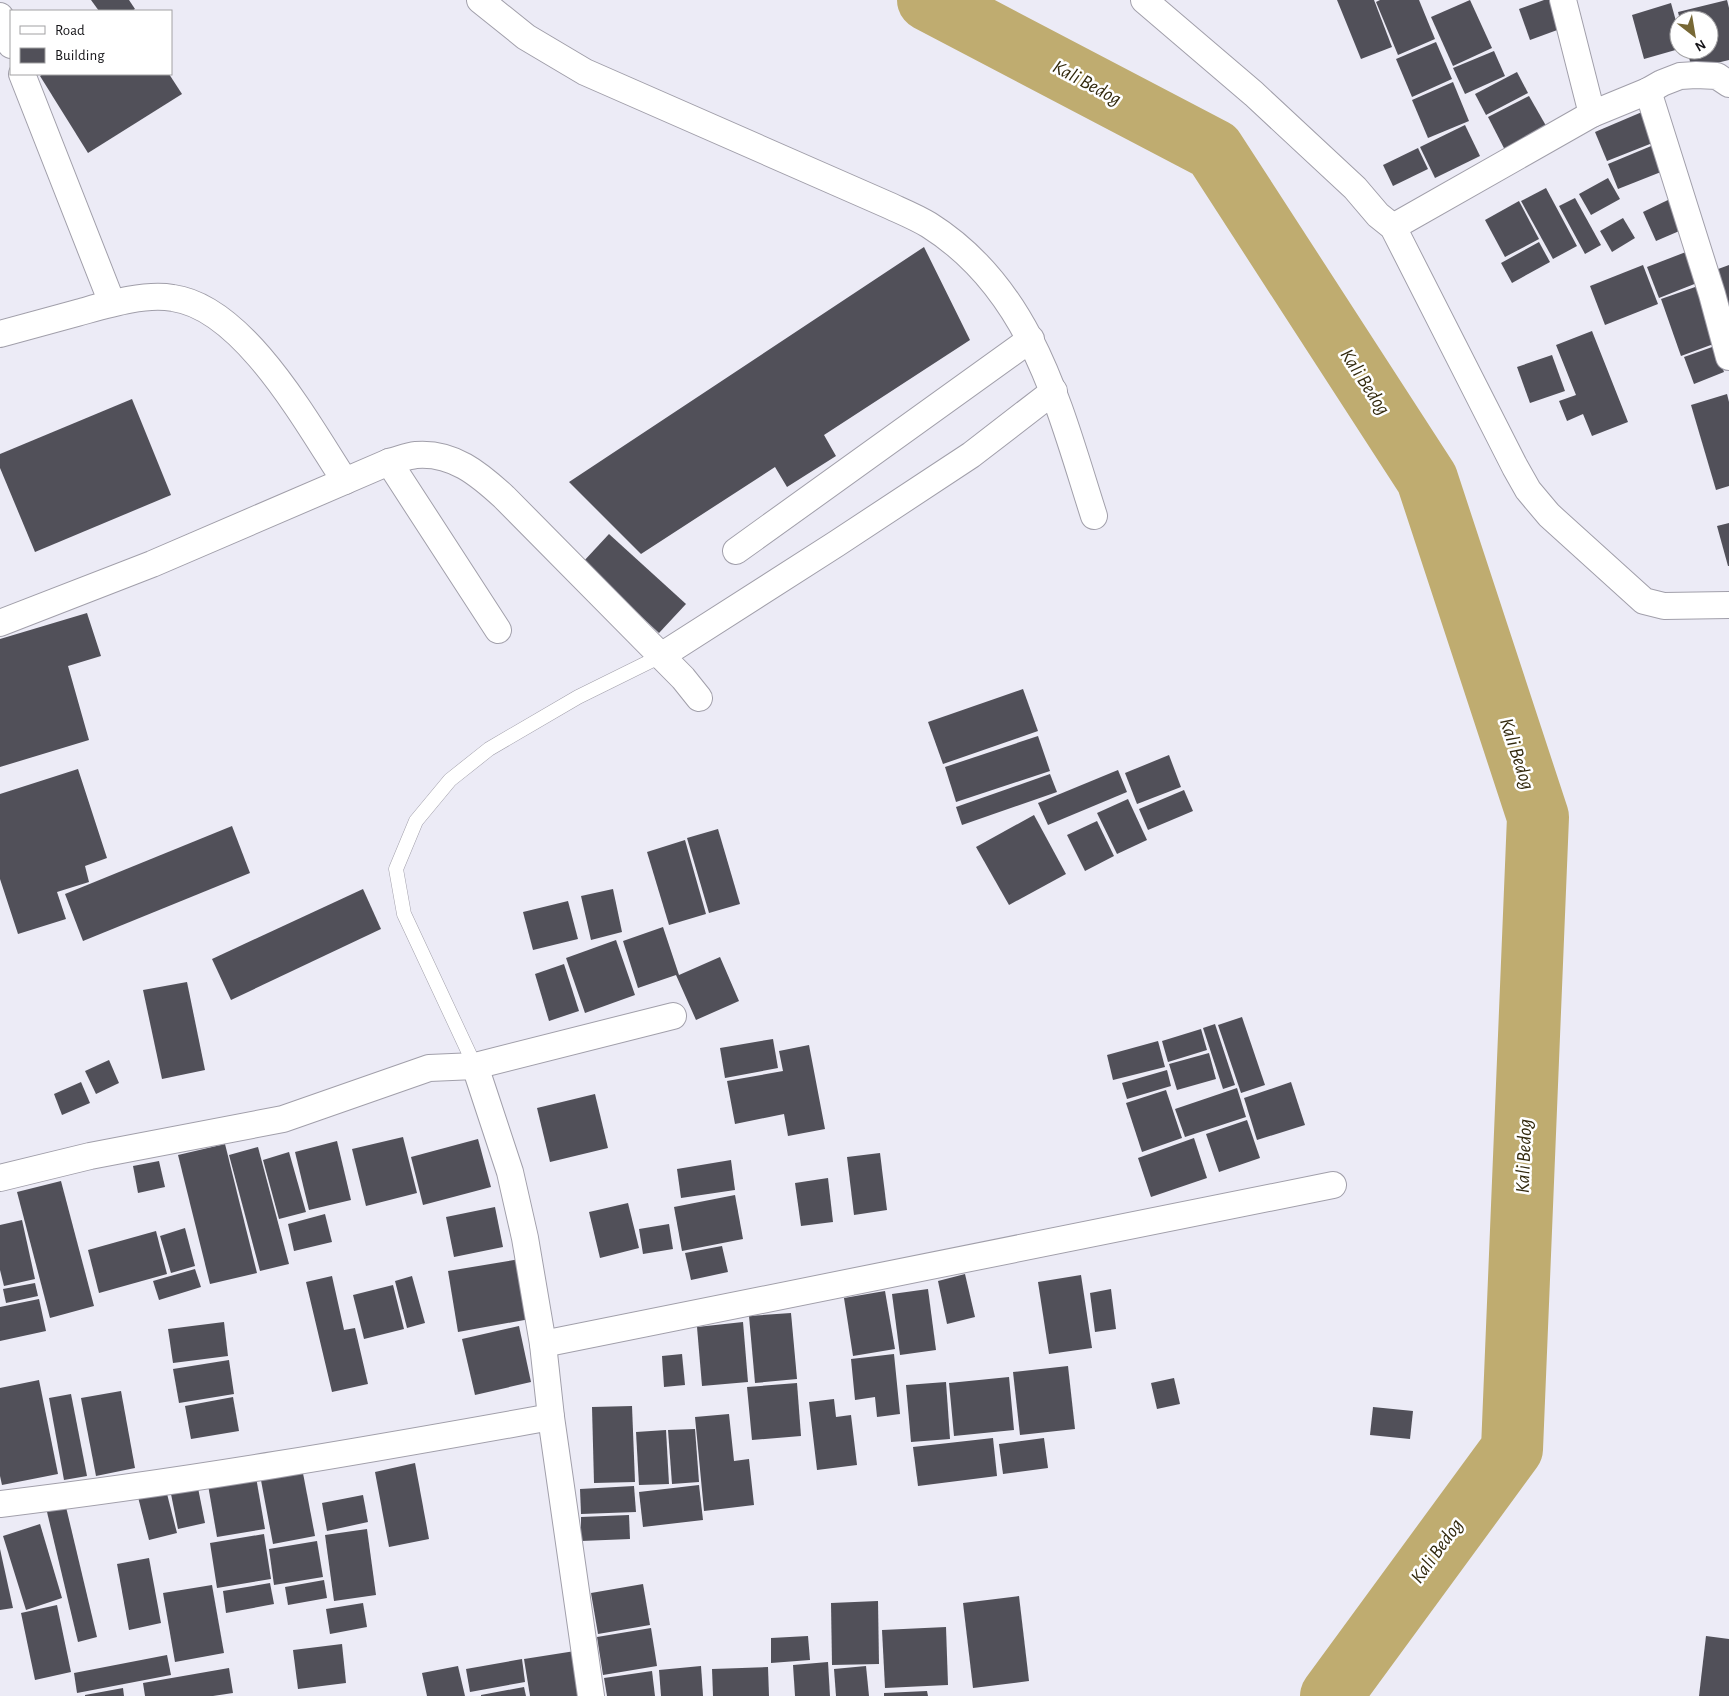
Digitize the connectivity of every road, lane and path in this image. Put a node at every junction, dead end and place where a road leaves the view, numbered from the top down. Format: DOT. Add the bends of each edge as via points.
graph roads {
  1 [pos="480,0"];
  2 [pos="1144,0"];
  3 [pos="1563,0"];
  4 [pos="0,16"];
  5 [pos="10,42"];
  6 [pos="22,75"];
  7 [pos="1729,84"];
  8 [pos="1648,91"];
  9 [pos="1592,114"];
  10 [pos="1392,227"];
  11 [pos="112,303"];
  12 [pos="0,334"];
  13 [pos="1031,339"];
  14 [pos="1729,356"];
  15 [pos="1054,391"];
  16 [pos="389,462"];
  17 [pos="345,481"];
  18 [pos="1094,516"];
  19 [pos="736,551"];
  20 [pos="1729,605"];
  21 [pos="0,623"];
  22 [pos="498,630"];
  23 [pos="661,656"];
  24 [pos="698,698"];
  25 [pos="673,1016"];
  26 [pos="475,1066"];
  27 [pos="0,1178"];
  28 [pos="1333,1185"];
  29 [pos="543,1344"];
  30 [pos="551,1417"];
  31 [pos="0,1504"];
  32 [pos="591,1696"];
  1 -- 13 [label="street" via="526,38 585,72 888,204 928,225 959,248 989,277"];
  2 -- 10 [label="street" via="1254,94"];
  3 -- 9 [label="street"];
  4 -- 5 [label="street"];
  6 -- 11 [label="street"];
  7 -- 8 [label="street" via="1717,76 1680,76"];
  8 -- 9 [label="street"];
  8 -- 14 [label="street"];
  9 -- 10 [label="street"];
  10 -- 20 [label="street" via="1515,467 1549,516 1644,601 1664,606"];
  11 -- 12 [label="street"];
  11 -- 17 [label="street" via="156,297 186,300 207,309 228,324 254,348 280,382"];
  13 -- 15 [label="street"];
  13 -- 19 [label="street"];
  15 -- 18 [label="street"];
  15 -- 23 [label="street" via="971,455"];
  16 -- 17 [label="street"];
  16 -- 22 [label="street"];
  16 -- 23 [label="street" via="416,455 437,456 463,464 473,471 504,497"];
  17 -- 21 [label="street" via="152,564"];
  23 -- 24 [label="street"];
  23 -- 26 [label="lane" via="578,697 489,749 450,780 416,821 396,869 404,914"];
  25 -- 26 [label="street"];
  26 -- 27 [label="street" via="429,1068 283,1119 90,1156"];
  26 -- 29 [label="street" via="518,1204"];
  28 -- 29 [label="street"];
  29 -- 30 [label="street"];
  30 -- 31 [label="street" via="303,1462"];
  30 -- 32 [label="street"];
}
